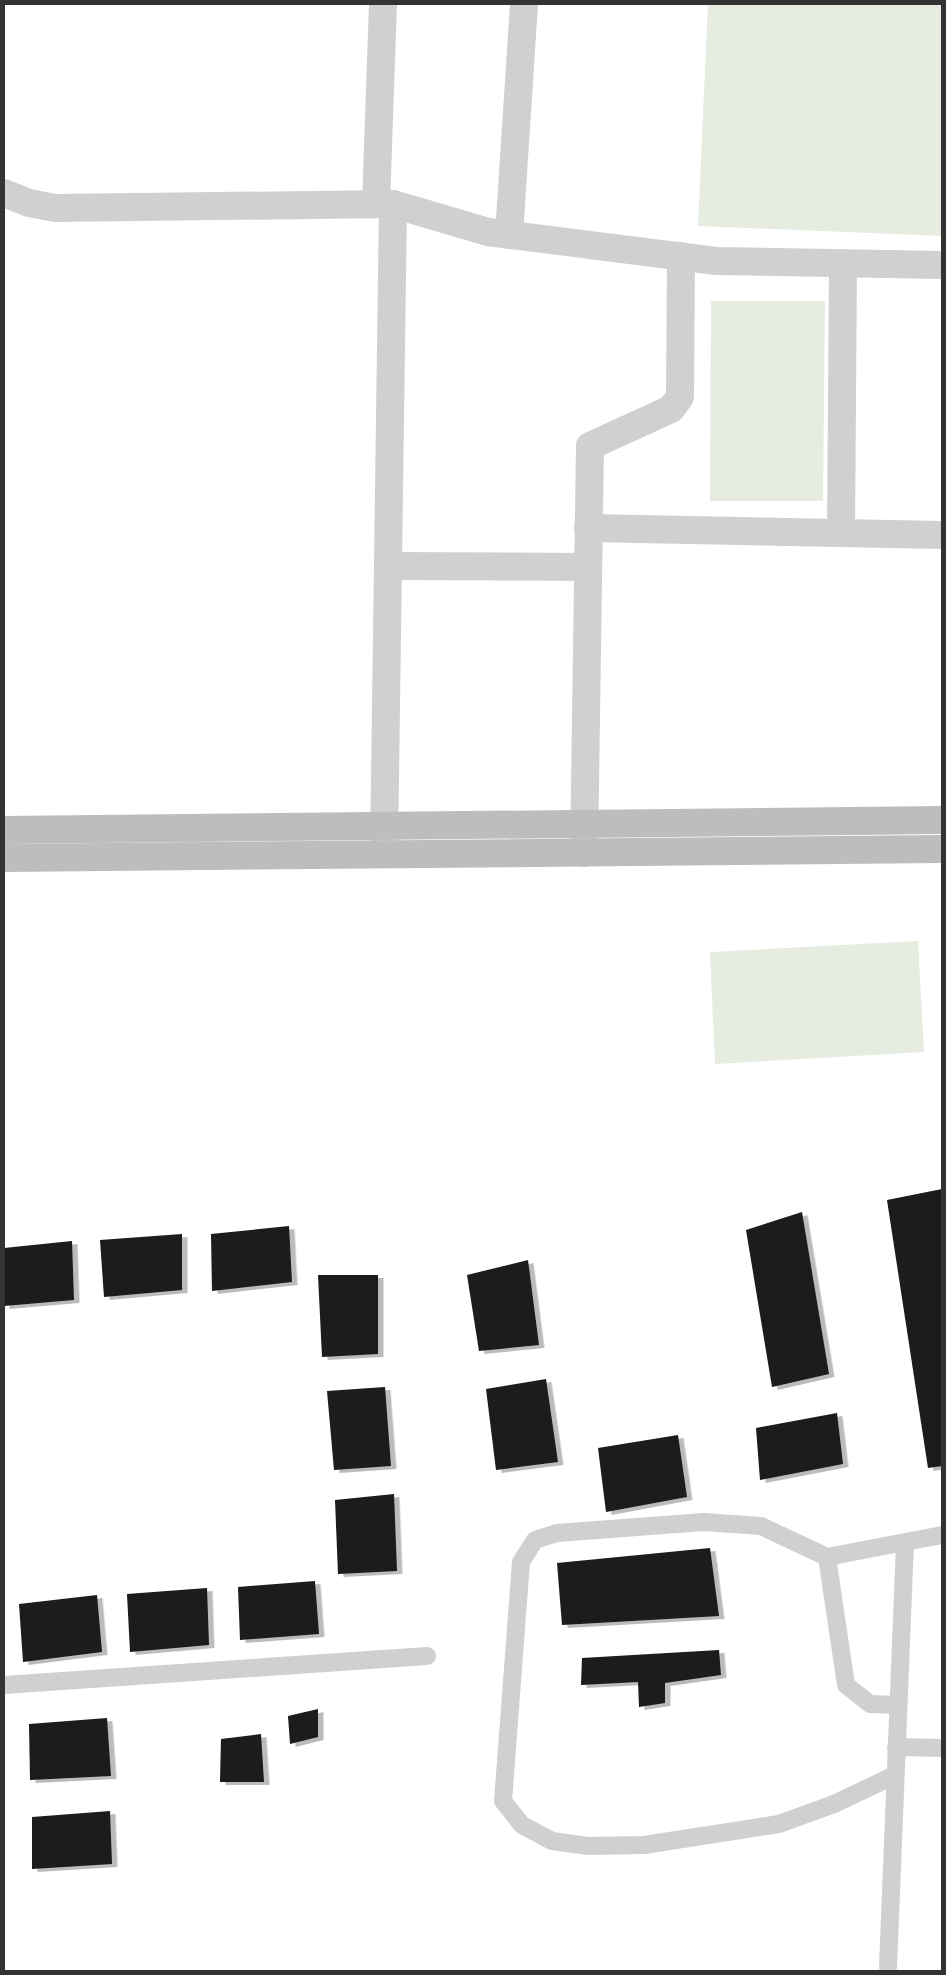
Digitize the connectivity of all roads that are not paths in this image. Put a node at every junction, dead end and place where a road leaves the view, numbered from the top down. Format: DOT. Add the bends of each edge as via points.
graph roads {
  1 [pos="383,4"];
  2 [pos="524,4"];
  3 [pos="4,193"];
  4 [pos="384,204"];
  5 [pos="509,235"];
  6 [pos="681,256"];
  7 [pos="843,263"];
  8 [pos="942,265"];
  9 [pos="588,528"];
  10 [pos="841,533"];
  11 [pos="942,535"];
  12 [pos="388,566"];
  13 [pos="588,567"];
  14 [pos="942,820"];
  15 [pos="584,824"];
  16 [pos="384,826"];
  17 [pos="4,830"];
  18 [pos="942,849"];
  19 [pos="584,852"];
  20 [pos="384,854"];
  21 [pos="4,858"];
  22 [pos="942,1536"];
  23 [pos="905,1543"];
  24 [pos="828,1557"];
  25 [pos="427,1656"];
  26 [pos="4,1685"];
  27 [pos="898,1705"];
  28 [pos="896,1747"];
  29 [pos="942,1748"];
  30 [pos="895,1775"];
  31 [pos="888,1968"];
  1 -- 4 [label="street"];
  2 -- 5 [label="street"];
  3 -- 4 [label="street" via="29,203 55,208"];
  4 -- 5 [label="street"];
  4 -- 12 [label="street"];
  5 -- 6 [label="street"];
  6 -- 7 [label="street" via="716,261"];
  6 -- 9 [label="street" via="680,398 671,409 590,446"];
  7 -- 8 [label="street"];
  7 -- 10 [label="street"];
  9 -- 10 [label="street"];
  9 -- 13 [label="street"];
  10 -- 11 [label="street"];
  12 -- 13 [label="street"];
  12 -- 16 [label="street"];
  13 -- 15 [label="street"];
  14 -- 15 [label="main road"];
  15 -- 16 [label="main road"];
  15 -- 19 [label="street"];
  16 -- 17 [label="main road"];
  16 -- 20 [label="street"];
  18 -- 19 [label="main road"];
  19 -- 20 [label="main road"];
  20 -- 21 [label="main road"];
  22 -- 23 [label="lane"];
  23 -- 24 [label="lane"];
  23 -- 27 [label="lane"];
  24 -- 27 [label="lane" via="846,1685 870,1704"];
  24 -- 30 [label="lane" via="761,1526 704,1522 557,1533 535,1540 521,1562 503,1801 522,1825 552,1841 588,1846 644,1845 779,1824 834,1804"];
  25 -- 26 [label="lane"];
  27 -- 28 [label="lane"];
  28 -- 29 [label="lane"];
  28 -- 30 [label="lane"];
  30 -- 31 [label="lane"];
}
